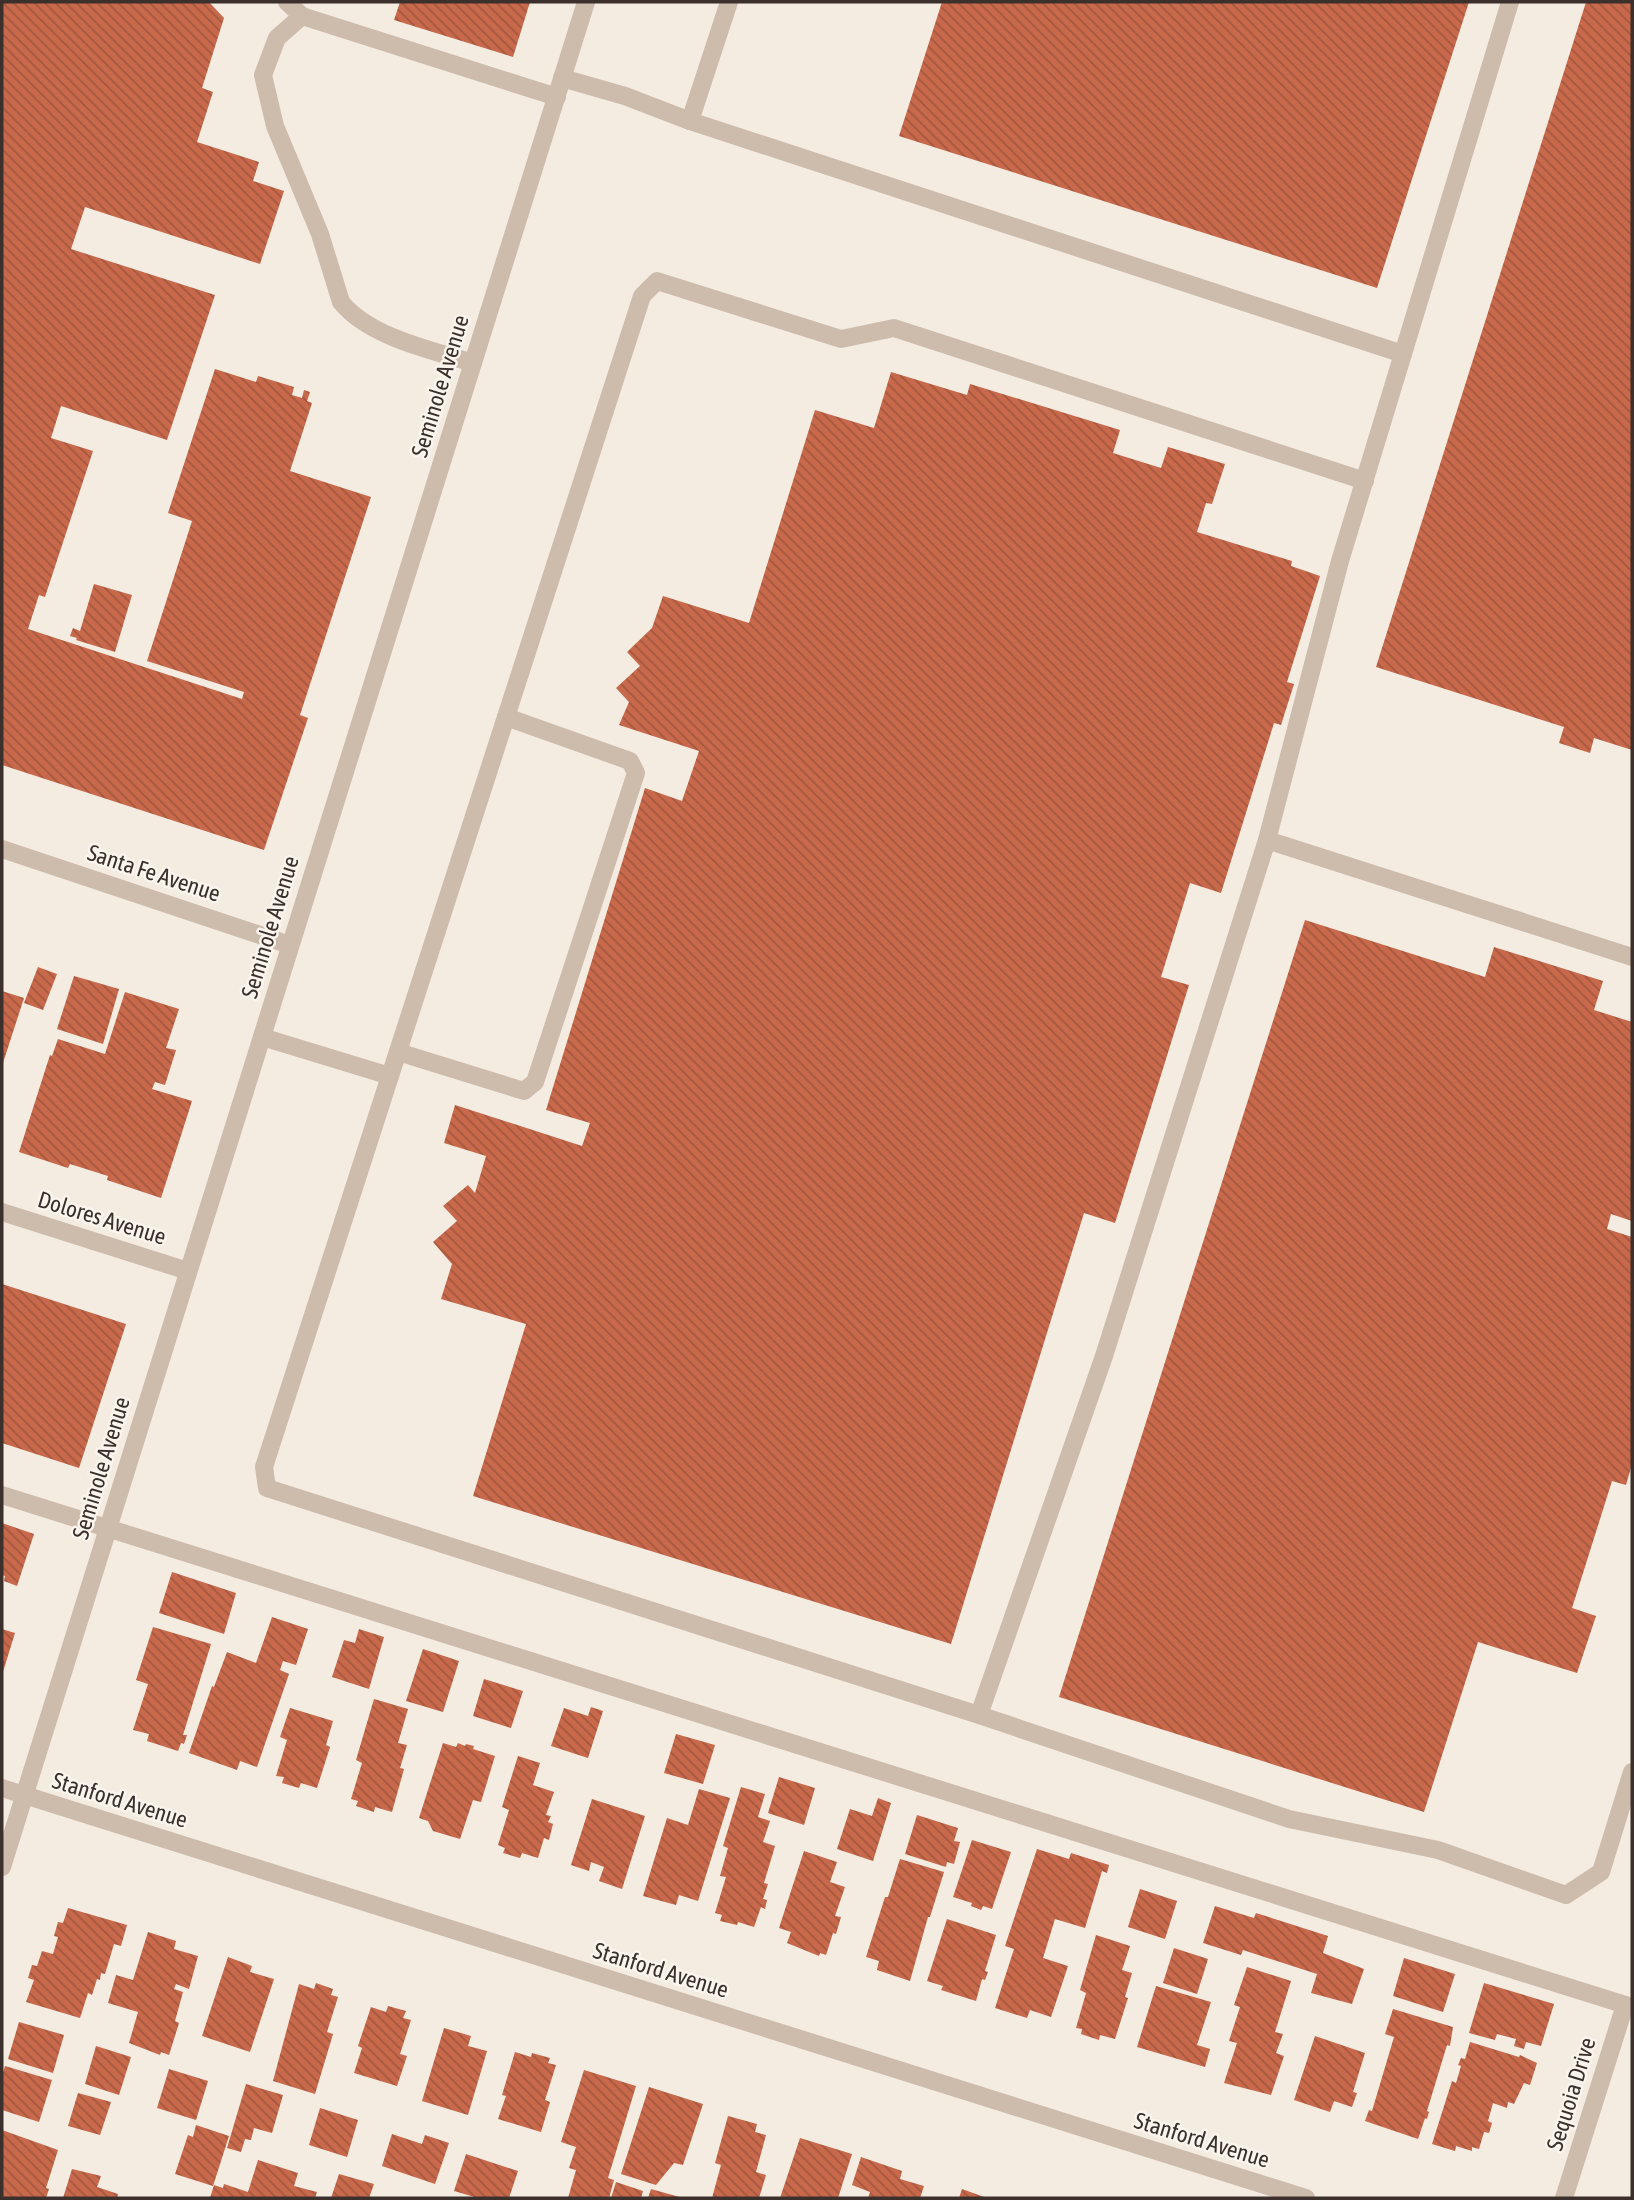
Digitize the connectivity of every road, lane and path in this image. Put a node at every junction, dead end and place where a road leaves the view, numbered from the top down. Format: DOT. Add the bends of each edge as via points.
graph roads {
  1 [pos="288,2"];
  2 [pos="586,2"];
  3 [pos="729,2"];
  4 [pos="1510,2"];
  5 [pos="302,16"];
  6 [pos="562,78"];
  7 [pos="556,97"];
  8 [pos="690,121"];
  9 [pos="1403,354"];
  10 [pos="473,363"];
  11 [pos="1365,481"];
  12 [pos="506,717"];
  13 [pos="1267,840"];
  14 [pos="2,849"];
  15 [pos="290,945"];
  16 [pos="1632,957"];
  17 [pos="262,1037"];
  18 [pos="398,1052"];
  19 [pos="390,1076"];
  20 [pos="2,1212"];
  21 [pos="188,1271"];
  22 [pos="2,1495"];
  23 [pos="108,1528"];
  24 [pos="979,1715"];
  25 [pos="1632,1772"];
  26 [pos="2,1788"];
  27 [pos="24,1795"];
  28 [pos="2,1867"];
  29 [pos="1628,2006"];
  30 [pos="1306,2198"];
  31 [pos="1564,2198"];
  1 -- 5 [label="street"];
  2 -- 6 [label="street, Seminole Avenue"];
  3 -- 8 [label="street"];
  4 -- 9 [label="street"];
  5 -- 7 [label="street"];
  5 -- 10 [label="street" via="277,38 263,75 275,126 320,234 341,302 365,324"];
  6 -- 7 [label="street, Seminole Avenue"];
  6 -- 8 [label="street"];
  7 -- 10 [label="street, Seminole Avenue"];
  8 -- 9 [label="street"];
  9 -- 11 [label="street"];
  10 -- 15 [label="street, Seminole Avenue"];
  11 -- 12 [label="street" via="894,328 841,339 657,281 642,296"];
  11 -- 13 [label="street"];
  12 -- 18 [label="street"];
  12 -- 18 [label="street" via="630,761 636,773 535,1082 524,1091"];
  13 -- 16 [label="street"];
  13 -- 24 [label="street" via="1104,1356"];
  14 -- 15 [label="street, Santa Fe Avenue"];
  15 -- 17 [label="street, Seminole Avenue"];
  17 -- 19 [label="street"];
  17 -- 21 [label="street, Seminole Avenue"];
  18 -- 19 [label="street"];
  19 -- 24 [label="street" via="264,1467 267,1488"];
  20 -- 21 [label="street, Dolores Avenue"];
  21 -- 23 [label="street, Seminole Avenue"];
  22 -- 23 [label="street"];
  23 -- 27 [label="street, Seminole Avenue"];
  23 -- 29 [label="street"];
  24 -- 25 [label="street" via="1289,1819 1438,1850 1566,1895 1601,1872"];
  26 -- 27 [label="street, Stanford Avenue"];
  27 -- 28 [label="street, Seminole Avenue"];
  27 -- 30 [label="street, Stanford Avenue"];
  29 -- 31 [label="street, Sequoia Drive"];
}
